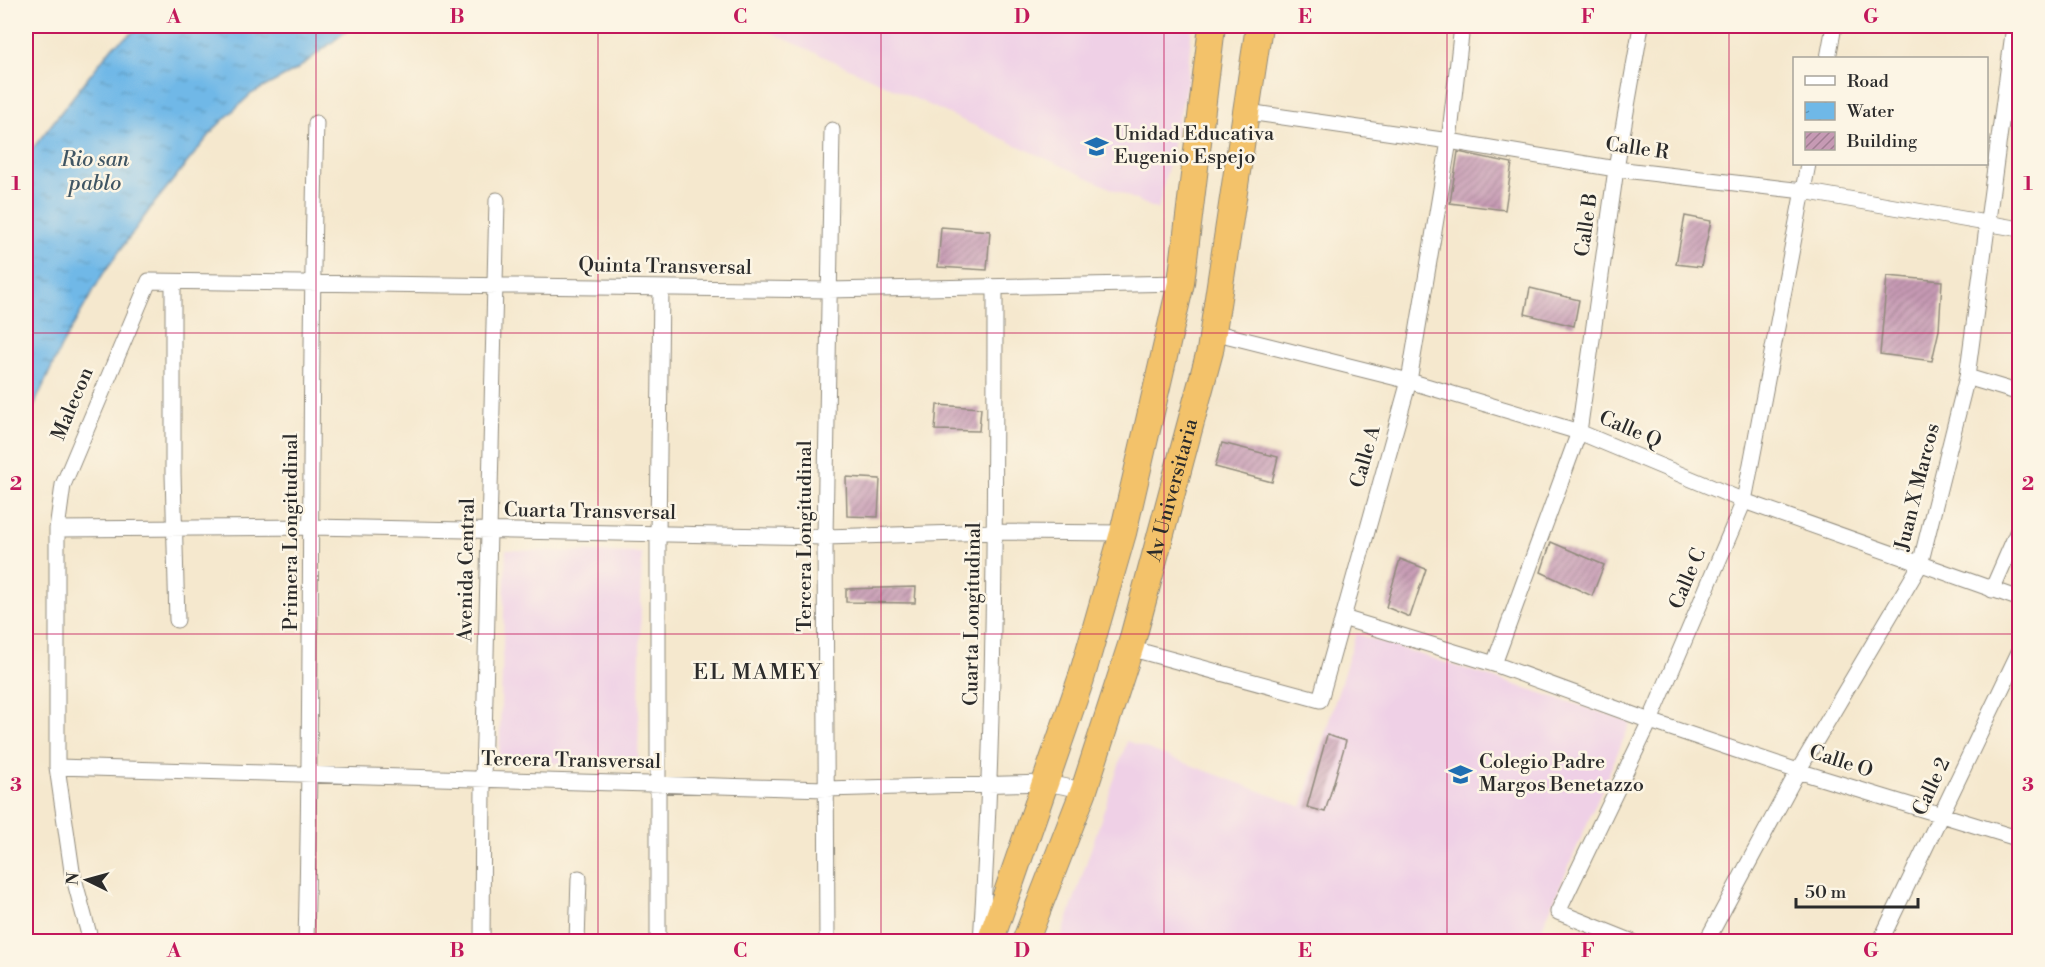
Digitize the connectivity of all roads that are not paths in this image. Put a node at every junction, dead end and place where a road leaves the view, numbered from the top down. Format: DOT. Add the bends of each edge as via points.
graph roads {
  1 [pos="1212,26"];
  2 [pos="1259,26"];
  3 [pos="1462,26"];
  4 [pos="1641,26"];
  5 [pos="1834,26"];
  6 [pos="2014,26"];
  7 [pos="1827,57"];
  8 [pos="1248,112"];
  9 [pos="316,123"];
  10 [pos="832,130"];
  11 [pos="1449,141"];
  12 [pos="1808,165"];
  13 [pos="1616,169"];
  14 [pos="1803,191"];
  15 [pos="497,200"];
  16 [pos="1987,224"];
  17 [pos="2019,229"];
  18 [pos="149,281"];
  19 [pos="172,282"];
  20 [pos="1181,283"];
  21 [pos="311,285"];
  22 [pos="496,286"];
  23 [pos="995,287"];
  24 [pos="662,288"];
  25 [pos="828,290"];
  26 [pos="1214,332"];
  27 [pos="1967,377"];
  28 [pos="1409,381"];
  29 [pos="2019,393"];
  30 [pos="1579,432"];
  31 [pos="1744,501"];
  32 [pos="2019,526"];
  33 [pos="312,527"];
  34 [pos="174,528"];
  35 [pos="57,529"];
  36 [pos="489,531"];
  37 [pos="995,532"];
  38 [pos="1123,533"];
  39 [pos="658,535"];
  40 [pos="825,537"];
  41 [pos="1920,565"];
  42 [pos="1992,590"];
  43 [pos="2019,599"];
  44 [pos="1343,618"];
  45 [pos="177,621"];
  46 [pos="1131,645"];
  47 [pos="2019,650"];
  48 [pos="1494,664"];
  49 [pos="1650,721"];
  50 [pos="57,767"];
  51 [pos="1798,771"];
  52 [pos="311,772"];
  53 [pos="483,780"];
  54 [pos="991,783"];
  55 [pos="1045,783"];
  56 [pos="658,784"];
  57 [pos="826,789"];
  58 [pos="1084,790"];
  59 [pos="1942,816"];
  60 [pos="2019,839"];
  61 [pos="579,878"];
  62 [pos="91,942"];
  63 [pos="306,942"];
  64 [pos="482,942"];
  65 [pos="576,942"];
  66 [pos="658,942"];
  67 [pos="826,942"];
  68 [pos="981,942"];
  69 [pos="990,942"];
  70 [pos="1025,942"];
  71 [pos="1633,942"];
  72 [pos="1706,942"];
  73 [pos="1880,942"];
  1 -- 20 [label="highway, Av Universitaria"];
  2 -- 8 [label="highway, Av Universitaria"];
  3 -- 11 [label="street, Calle A"];
  4 -- 13 [label="street, Calle B"];
  5 -- 7 [label="street"];
  6 -- 16 [label="street, Juan X Marcos"];
  8 -- 11 [label="street, Calle R"];
  8 -- 26 [label="highway, Av Universitaria"];
  9 -- 21 [label="street, Primera Longitudinal"];
  10 -- 25 [label="street, Tercera Longitudinal"];
  11 -- 13 [label="street, Calle R"];
  11 -- 28 [label="street, Calle A"];
  12 -- 14 [label="street, Calle C"];
  13 -- 14 [label="street, Calle R"];
  13 -- 30 [label="street, Calle B"];
  14 -- 16 [label="street, Calle R"];
  14 -- 31 [label="street, Calle C"];
  15 -- 22 [label="street, Avenida Central"];
  16 -- 17 [label="street, Calle R"];
  16 -- 27 [label="street, Juan X Marcos"];
  18 -- 19 [label="street, Quinta Transversal"];
  18 -- 35 [label="street, Malecon" via="63,485"];
  19 -- 21 [label="street, Quinta Transversal"];
  19 -- 34 [label="street"];
  20 -- 23 [label="street, Quinta Transversal"];
  20 -- 38 [label="highway, Av Universitaria"];
  21 -- 22 [label="street, Quinta Transversal"];
  21 -- 33 [label="street, Primera Longitudinal"];
  22 -- 24 [label="street, Quinta Transversal"];
  22 -- 36 [label="street, Avenida Central"];
  23 -- 25 [label="street, Quinta Transversal"];
  23 -- 37 [label="street, Cuarta Longitudinal"];
  24 -- 25 [label="street, Quinta Transversal"];
  24 -- 39 [label="street"];
  25 -- 40 [label="street, Tercera Longitudinal"];
  26 -- 28 [label="street, Calle Q"];
  26 -- 46 [label="highway, Av Universitaria"];
  27 -- 29 [label="street"];
  27 -- 41 [label="street, Juan X Marcos"];
  28 -- 30 [label="street, Calle Q"];
  28 -- 44 [label="street, Calle A"];
  30 -- 31 [label="street, Calle Q"];
  30 -- 48 [label="street, Calle B"];
  31 -- 41 [label="street, Calle Q"];
  31 -- 49 [label="street, Calle C"];
  32 -- 42 [label="street"];
  33 -- 34 [label="street, Cuarta Transversal"];
  33 -- 36 [label="street, Cuarta Transversal"];
  33 -- 52 [label="street, Primera Longitudinal"];
  34 -- 35 [label="street, Cuarta Transversal"];
  34 -- 45 [label="street"];
  35 -- 50 [label="street, Malecon"];
  36 -- 39 [label="street, Cuarta Transversal"];
  36 -- 53 [label="street, Avenida Central"];
  37 -- 38 [label="street, Cuarta Transversal"];
  37 -- 40 [label="street, Cuarta Transversal"];
  37 -- 54 [label="street, Cuarta Longitudinal"];
  38 -- 55 [label="highway, Av Universitaria" via="1081,680"];
  39 -- 40 [label="street, Cuarta Transversal"];
  39 -- 56 [label="street"];
  40 -- 57 [label="street, Tercera Longitudinal"];
  41 -- 42 [label="street, Calle Q"];
  41 -- 51 [label="street, Juan X Marcos"];
  42 -- 43 [label="street, Calle Q"];
  44 -- 46 [label="street, Calle A" via="1320,700 1140,651"];
  44 -- 48 [label="street, Calle O"];
  46 -- 58 [label="highway, Av Universitaria"];
  47 -- 59 [label="street, Calle 2"];
  48 -- 49 [label="street, Calle O"];
  49 -- 51 [label="street, Calle O"];
  49 -- 71 [label="street, Calle C" via="1558,912"];
  50 -- 52 [label="street, Tercera Transversal"];
  50 -- 62 [label="street, Malecon" via="72,871"];
  51 -- 59 [label="street, Calle O"];
  51 -- 72 [label="street, Juan X Marcos"];
  52 -- 53 [label="street, Tercera Transversal"];
  52 -- 63 [label="street, Primera Longitudinal"];
  53 -- 56 [label="street, Tercera Transversal"];
  53 -- 64 [label="street, Avenida Central"];
  54 -- 55 [label="street, Tercera Transversal"];
  54 -- 57 [label="street, Tercera Transversal"];
  54 -- 68 [label="street, Cuarta Longitudinal"];
  55 -- 58 [label="street, Tercera Transversal"];
  55 -- 69 [label="highway, Av Universitaria"];
  56 -- 57 [label="street, Tercera Transversal"];
  56 -- 66 [label="street"];
  57 -- 67 [label="street, Tercera Longitudinal"];
  58 -- 70 [label="highway, Av Universitaria"];
  59 -- 60 [label="street, Calle O"];
  59 -- 73 [label="street, Calle 2"];
  61 -- 65 [label="street"];
}
